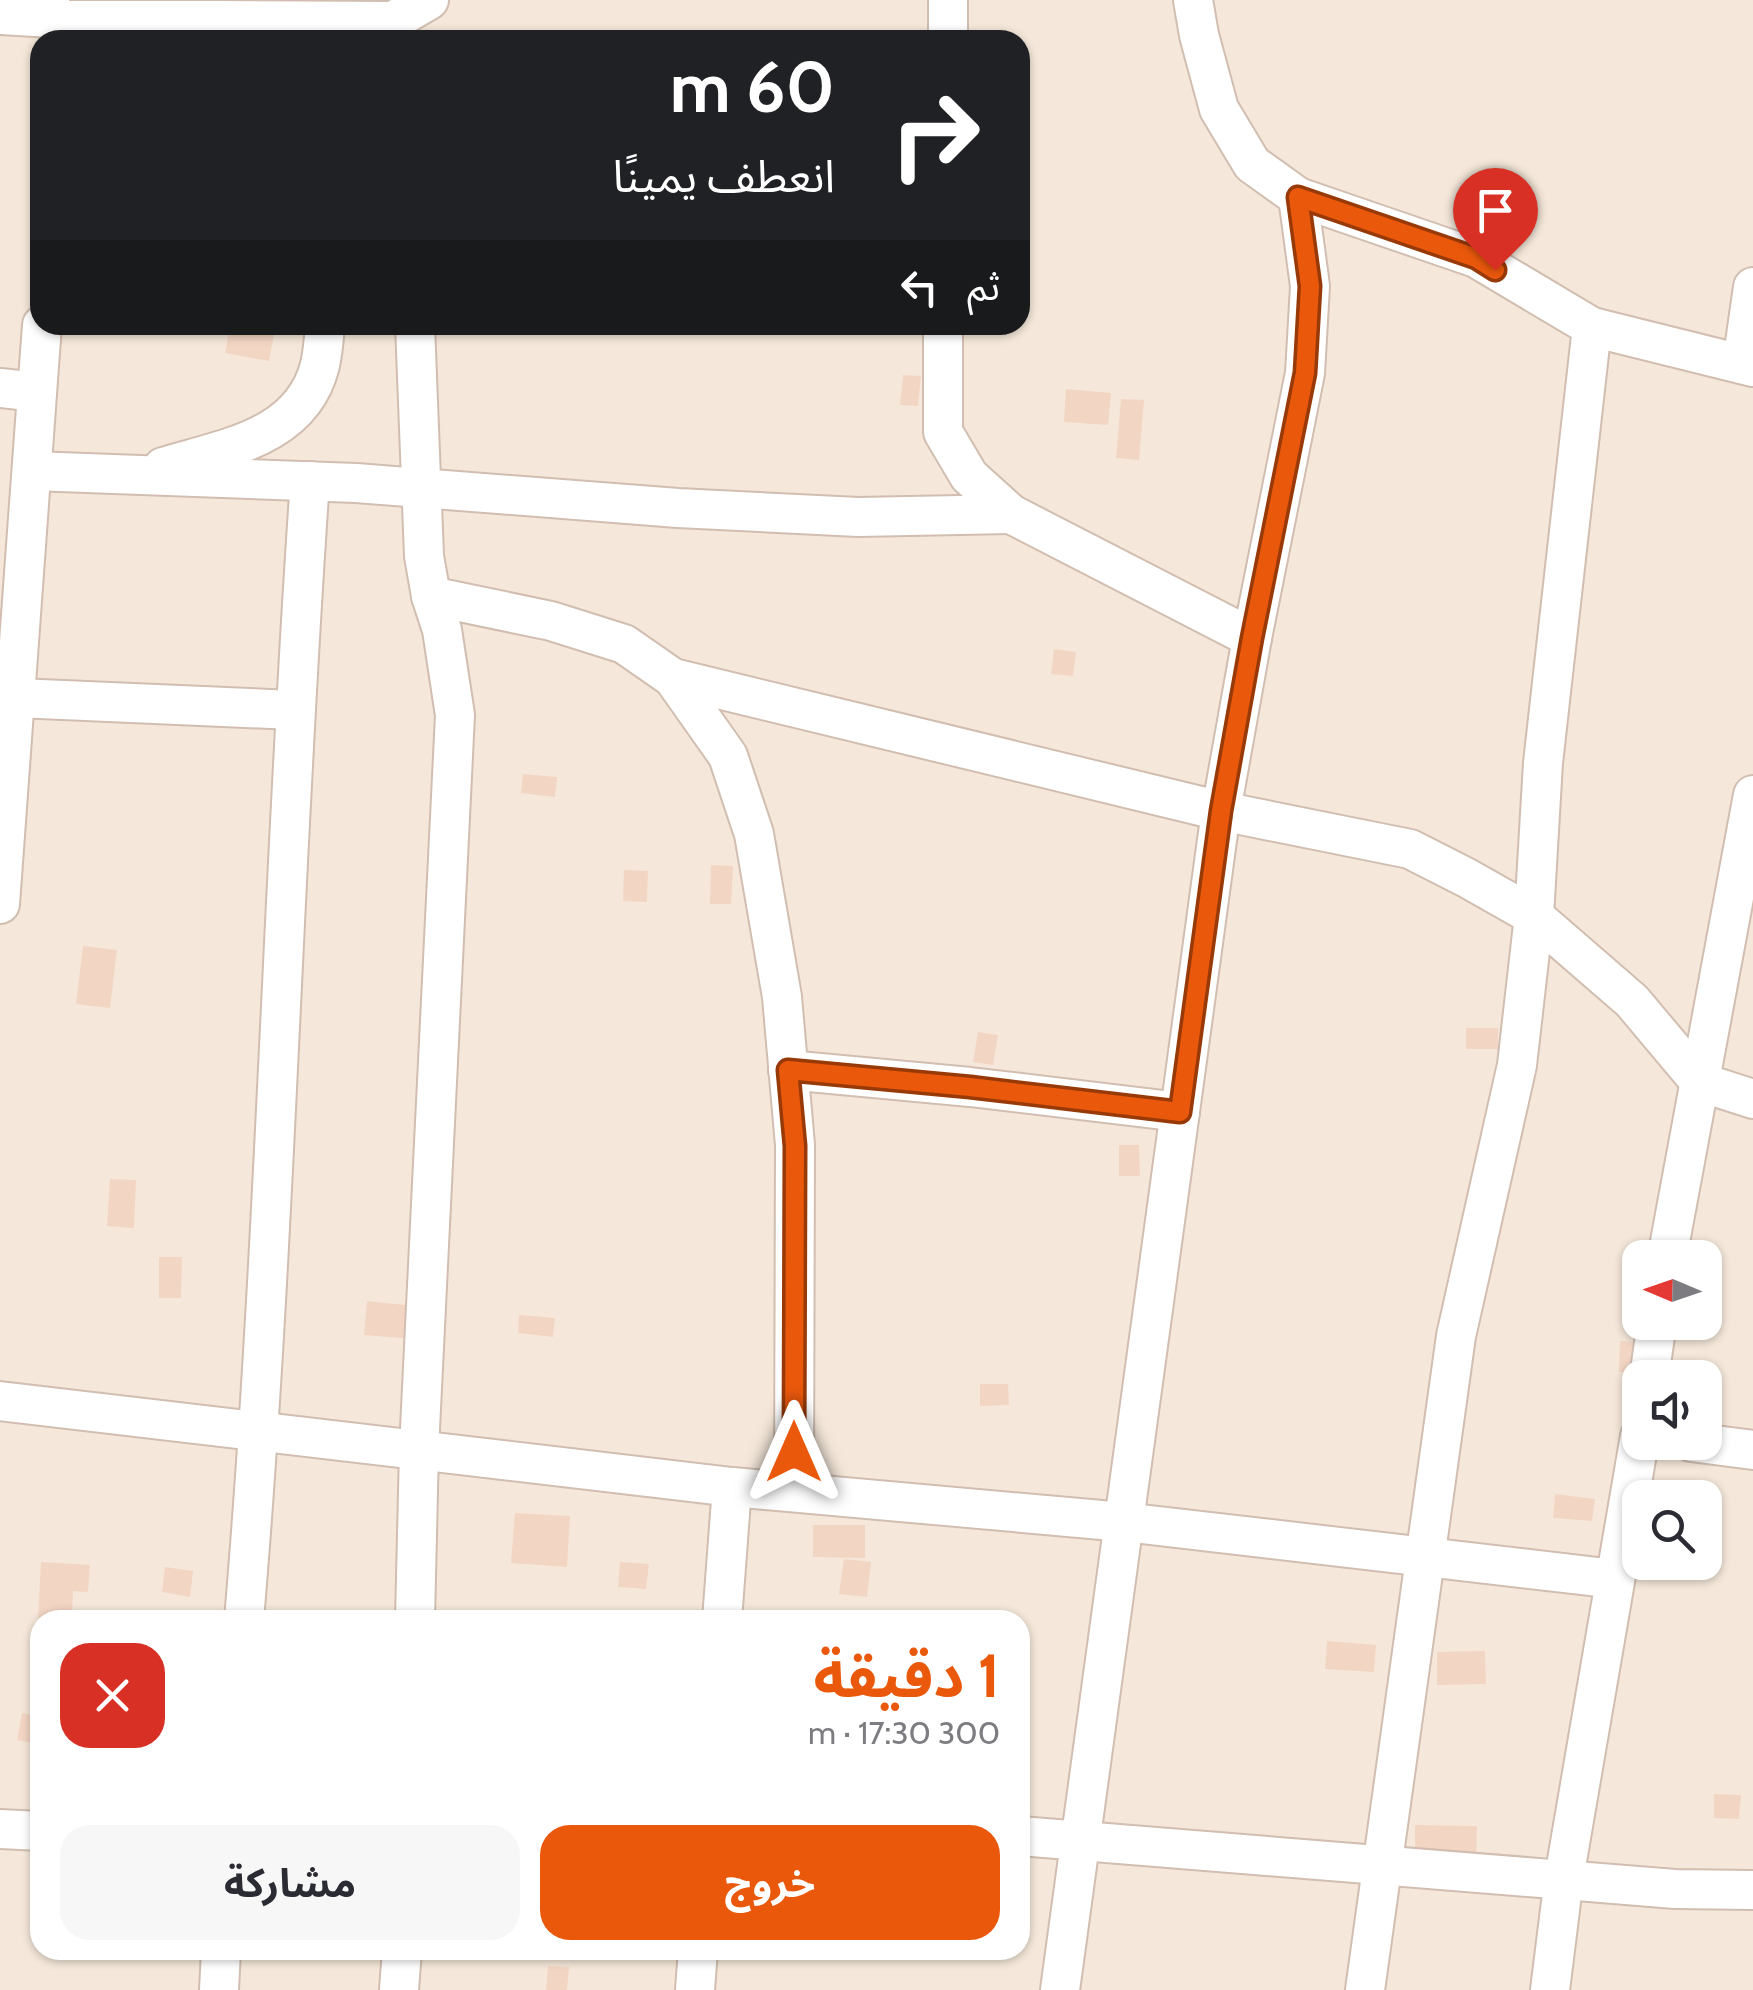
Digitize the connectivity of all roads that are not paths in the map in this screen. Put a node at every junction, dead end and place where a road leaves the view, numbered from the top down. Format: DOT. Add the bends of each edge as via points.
graph roads {
  1 [pos="429,0"];
  2 [pos="948,0"];
  3 [pos="1193,0"];
  4 [pos="0,15"];
  5 [pos="68,20"];
  6 [pos="393,20"];
  7 [pos="948,30"];
  8 [pos="1298,197"];
  9 [pos="1753,287"];
  10 [pos="1592,328"];
  11 [pos="38,335"];
  12 [pos="324,335"];
  13 [pos="415,335"];
  14 [pos="943,335"];
  15 [pos="1748,366"];
  16 [pos="18,390"];
  17 [pos="32,470"];
  18 [pos="132,476"];
  19 [pos="310,481"];
  20 [pos="422,490"];
  21 [pos="1011,514"];
  22 [pos="431,596"];
  23 [pos="12,618"];
  24 [pos="1252,638"];
  25 [pos="673,678"];
  26 [pos="17,698"];
  27 [pos="294,710"];
  28 [pos="1221,811"];
  29 [pos="1752,814"];
  30 [pos="0,904"];
  31 [pos="1534,916"];
  32 [pos="788,1070"];
  33 [pos="1700,1082"];
  34 [pos="1753,1099"];
  35 [pos="1180,1112"];
  36 [pos="1671,1240"];
  37 [pos="0,1401"];
  38 [pos="260,1432"];
  39 [pos="1722,1446"];
  40 [pos="419,1450"];
  41 [pos="1753,1450"];
  42 [pos="1636,1460"];
  43 [pos="732,1486"];
  44 [pos="794,1491"];
  45 [pos="1124,1522"];
  46 [pos="1424,1554"];
  47 [pos="1615,1579"];
  48 [pos="245,1610"];
  49 [pos="415,1610"];
  50 [pos="723,1610"];
  51 [pos="0,1829"];
  52 [pos="30,1830"];
  53 [pos="1030,1837"];
  54 [pos="1083,1841"];
  55 [pos="1383,1866"];
  56 [pos="1564,1878"];
  57 [pos="1753,1890"];
  58 [pos="220,1960"];
  59 [pos="401,1960"];
  60 [pos="698,1960"];
  61 [pos="219,1990"];
  62 [pos="399,1990"];
  63 [pos="696,1990"];
  64 [pos="1060,1990"];
  65 [pos="1366,1990"];
  66 [pos="1550,1990"];
  1 -- 6 [label="street"];
  2 -- 7 [label="street"];
  3 -- 8 [label="street" via="1219,109 1252,164"];
  4 -- 5 [label="street"];
  5 -- 6 [label="street"];
  8 -- 10 [label="street" via="1476,258"];
  8 -- 24 [label="street" via="1310,286 1305,373"];
  9 -- 15 [label="street"];
  10 -- 15 [label="street"];
  10 -- 31 [label="street" via="1543,763"];
  11 -- 16 [label="street"];
  12 -- 18 [label="street" via="320,367 299,410 260,438"];
  13 -- 20 [label="street"];
  14 -- 21 [label="street" via="944,432 969,476"];
  16 -- 17 [label="street"];
  17 -- 18 [label="street"];
  17 -- 23 [label="street"];
  18 -- 19 [label="street"];
  19 -- 20 [label="street"];
  19 -- 27 [label="street"];
  20 -- 21 [label="street" via="858,517"];
  20 -- 22 [label="street"];
  21 -- 24 [label="street"];
  22 -- 25 [label="street" via="624,644"];
  22 -- 40 [label="street" via="456,715"];
  23 -- 26 [label="street"];
  24 -- 28 [label="street"];
  25 -- 28 [label="street"];
  25 -- 32 [label="street" via="728,756 754,834"];
  26 -- 27 [label="street"];
  26 -- 30 [label="street"];
  27 -- 38 [label="street"];
  28 -- 31 [label="street" via="1410,849"];
  28 -- 35 [label="street"];
  29 -- 33 [label="street"];
  31 -- 33 [label="street" via="1632,1001"];
  31 -- 46 [label="street" via="1517,1066 1456,1336"];
  32 -- 35 [label="street"];
  32 -- 44 [label="street" via="795,1146"];
  33 -- 34 [label="street"];
  33 -- 36 [label="street"];
  35 -- 45 [label="street"];
  37 -- 38 [label="street"];
  38 -- 40 [label="street"];
  38 -- 48 [label="street"];
  39 -- 41 [label="street"];
  40 -- 43 [label="street"];
  40 -- 49 [label="street"];
  42 -- 47 [label="street"];
  43 -- 44 [label="street"];
  43 -- 50 [label="street"];
  44 -- 45 [label="street"];
  45 -- 46 [label="street"];
  45 -- 54 [label="street"];
  46 -- 47 [label="street"];
  46 -- 55 [label="street"];
  47 -- 56 [label="street"];
  51 -- 52 [label="street"];
  53 -- 54 [label="street"];
  54 -- 55 [label="street"];
  54 -- 64 [label="street"];
  55 -- 56 [label="street"];
  55 -- 65 [label="street"];
  56 -- 57 [label="street"];
  56 -- 66 [label="street"];
  58 -- 61 [label="street"];
  59 -- 62 [label="street"];
  60 -- 63 [label="street"];
}
